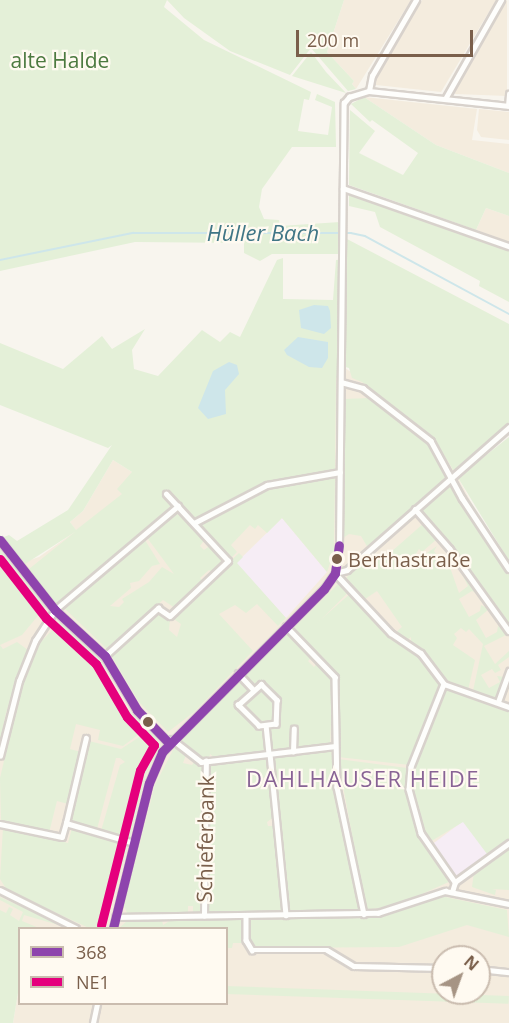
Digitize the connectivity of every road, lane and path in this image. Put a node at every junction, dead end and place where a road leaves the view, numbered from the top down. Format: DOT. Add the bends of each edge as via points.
graph roads {
  1 [pos="416,0"];
  2 [pos="501,0"];
  3 [pos="369,91"];
  4 [pos="509,94"];
  5 [pos="444,99"];
  6 [pos="508,106"];
  7 [pos="343,188"];
  8 [pos="509,246"];
  9 [pos="341,382"];
  10 [pos="509,427"];
  11 [pos="340,472"];
  12 [pos="451,475"];
  13 [pos="166,494"];
  14 [pos="178,507"];
  15 [pos="415,509"];
  16 [pos="194,524"];
  17 [pos="0,540"];
  18 [pos="509,569"];
  19 [pos="335,573"];
  20 [pos="55,610"];
  21 [pos="286,626"];
  22 [pos="509,631"];
  23 [pos="105,656"];
  24 [pos="509,670"];
  25 [pos="238,673"];
  26 [pos="444,684"];
  27 [pos="253,689"];
  28 [pos="498,702"];
  29 [pos="509,707"];
  30 [pos="266,725"];
  31 [pos="294,729"];
  32 [pos="86,738"];
  33 [pos="170,741"];
  34 [pos="335,746"];
  35 [pos="293,752"];
  36 [pos="270,754"];
  37 [pos="0,756"];
  38 [pos="206,761"];
  39 [pos="66,823"];
  40 [pos="0,824"];
  41 [pos="134,843"];
  42 [pos="509,843"];
  43 [pos="455,882"];
  44 [pos="0,890"];
  45 [pos="452,892"];
  46 [pos="509,904"];
  47 [pos="364,914"];
  48 [pos="246,915"];
  49 [pos="286,915"];
  50 [pos="204,916"];
  51 [pos="115,917"];
  52 [pos="74,927"];
  53 [pos="112,927"];
  54 [pos="431,968"];
  55 [pos="491,970"];
  56 [pos="509,972"];
  57 [pos="97,1005"];
  58 [pos="93,1023"];
  1 -- 3 [label="street" via="372,76"];
  2 -- 5 [label="street"];
  3 -- 5 [label="street"];
  3 -- 7 [label="street" via="344,103"];
  4 -- 6 [label="street"];
  5 -- 6 [label="street"];
  7 -- 8 [label="street"];
  7 -- 9 [label="street"];
  9 -- 11 [label="street"];
  9 -- 12 [label="street" via="363,388 417,428 439,452"];
  10 -- 12 [label="street"];
  11 -- 16 [label="street" via="267,485"];
  11 -- 19 [label="street"];
  12 -- 15 [label="street"];
  12 -- 18 [label="street"];
  13 -- 14 [label="street"];
  14 -- 16 [label="street"];
  14 -- 20 [label="street"];
  15 -- 19 [label="street" via="347,570"];
  15 -- 22 [label="street" via="450,549"];
  16 -- 23 [label="street" via="228,561 170,616 158,608"];
  17 -- 20 [label="street"];
  19 -- 21 [label="street"];
  19 -- 26 [label="street" via="391,633 421,653"];
  20 -- 23 [label="street"];
  20 -- 37 [label="street" via="35,641 19,681"];
  21 -- 25 [label="street"];
  21 -- 34 [label="street" via="335,677"];
  23 -- 33 [label="street" via="137,710"];
  24 -- 28 [label="street"];
  25 -- 27 [label="street"];
  25 -- 33 [label="street"];
  26 -- 28 [label="street"];
  26 -- 43 [label="street" via="411,767 409,789 420,833"];
  27 -- 30 [label="street" via="238,705 259,726"];
  27 -- 30 [label="street" via="261,684 277,700 276,724"];
  28 -- 29 [label="street"];
  30 -- 36 [label="street"];
  31 -- 35 [label="street"];
  32 -- 39 [label="street"];
  33 -- 38 [label="street" via="194,758"];
  33 -- 41 [label="street" via="152,773"];
  34 -- 35 [label="street"];
  34 -- 47 [label="street" via="341,805"];
  35 -- 36 [label="street"];
  36 -- 38 [label="street"];
  36 -- 49 [label="street"];
  38 -- 50 [label="street, Schieferbank"];
  39 -- 40 [label="street" via="62,837"];
  39 -- 41 [label="street"];
  41 -- 51 [label="street"];
  42 -- 43 [label="street"];
  43 -- 45 [label="street"];
  44 -- 52 [label="street"];
  45 -- 46 [label="street"];
  45 -- 47 [label="street"];
  47 -- 49 [label="street"];
  48 -- 49 [label="street"];
  48 -- 50 [label="street"];
  48 -- 54 [label="street" via="246,940 252,950 327,950 347,964 365,968"];
  50 -- 51 [label="street"];
  51 -- 53 [label="street"];
  55 -- 56 [label="street"];
  57 -- 58 [label="street"];
}
